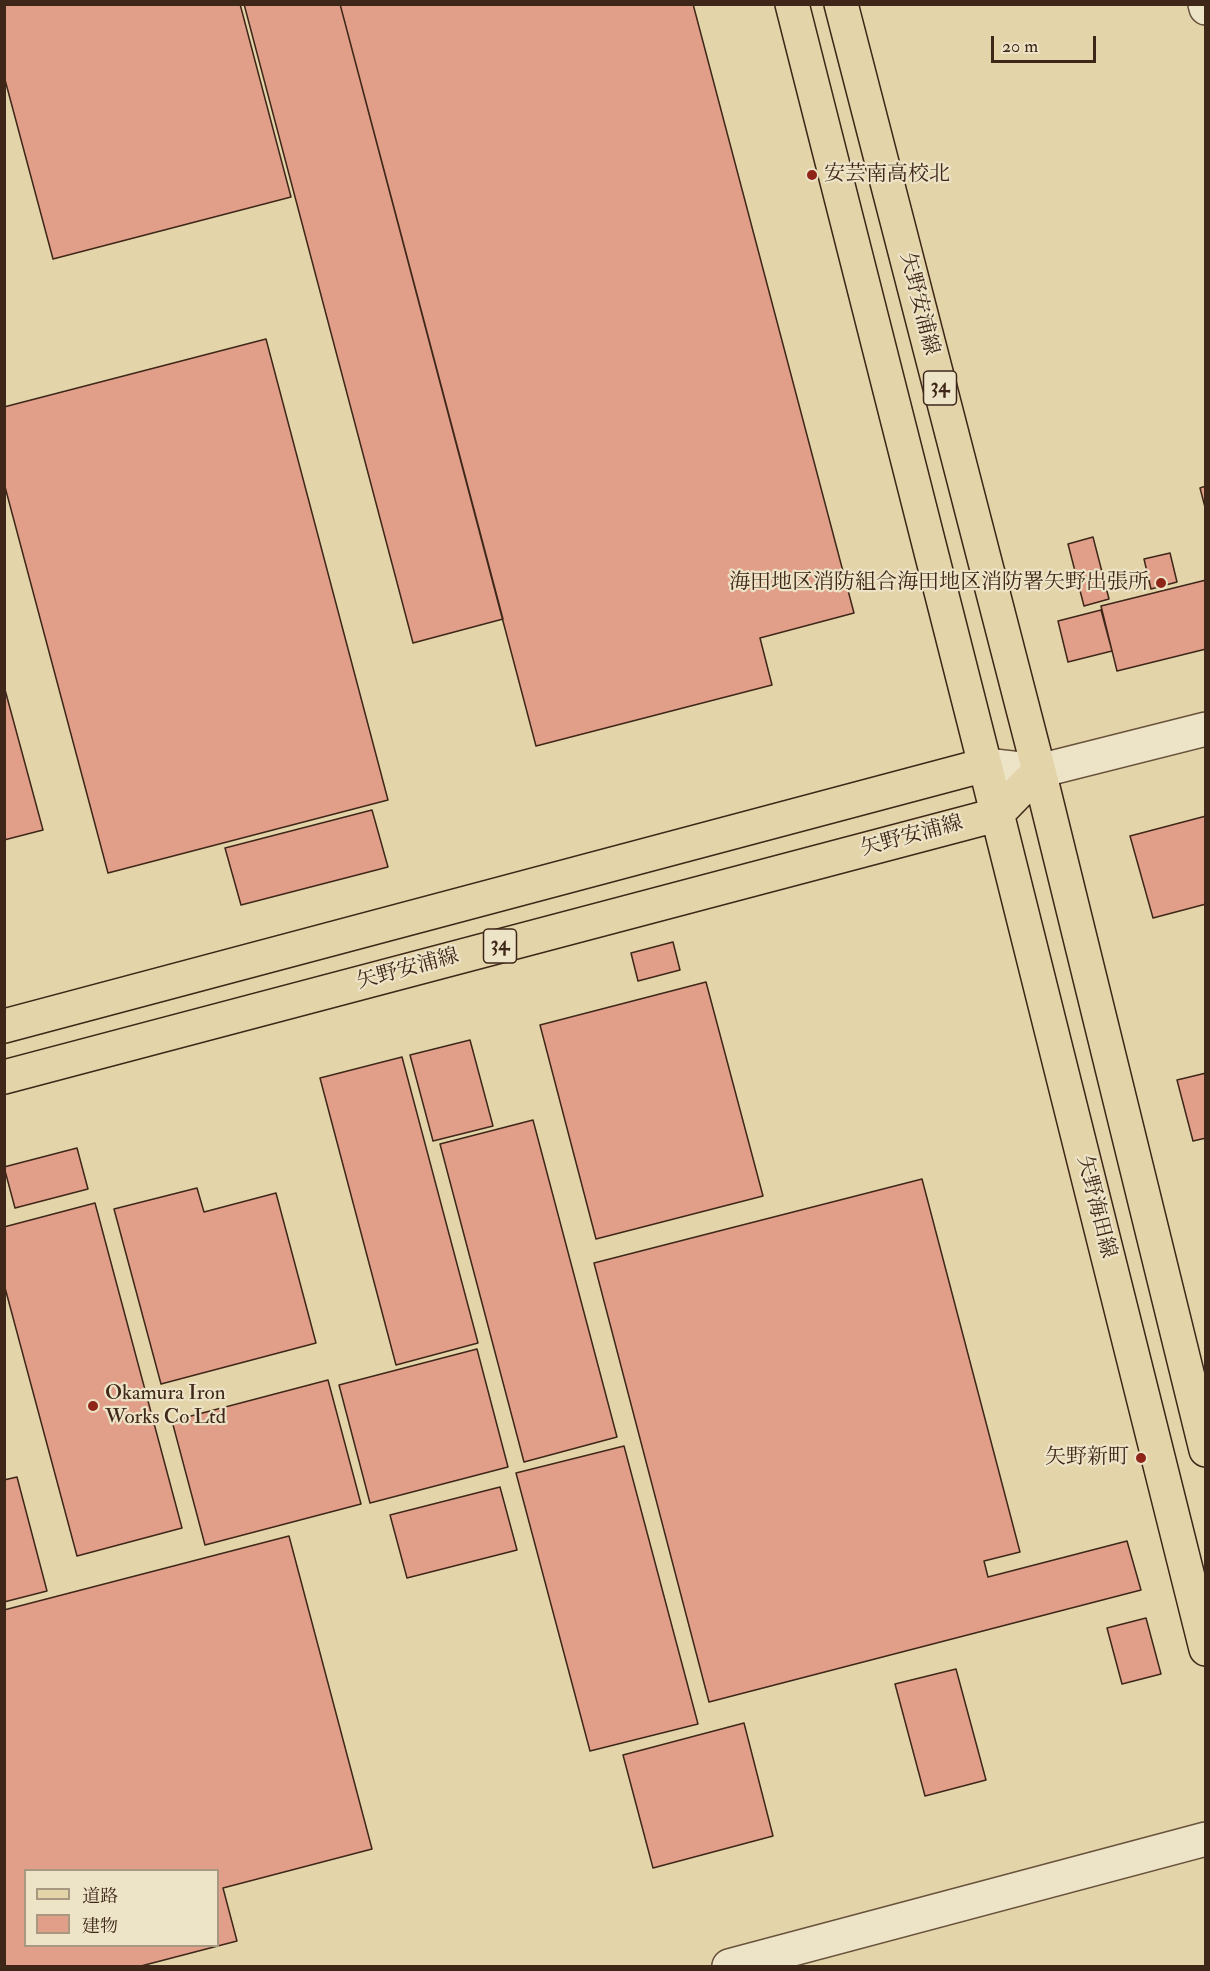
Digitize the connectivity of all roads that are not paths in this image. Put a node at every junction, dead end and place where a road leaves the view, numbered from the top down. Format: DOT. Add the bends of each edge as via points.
graph roads {
  1 [pos="792,4"];
  2 [pos="841,4"];
  3 [pos="1206,729"];
  4 [pos="985,765"];
  5 [pos="1039,771"];
  6 [pos="996,815"];
  7 [pos="4,1026"];
  8 [pos="4,1077"];
  9 [pos="1206,1450"];
  10 [pos="1206,1649"];
  11 [pos="1206,1839"];
  12 [pos="729,1966"];
  1 -- 4 [label="main road, 34"];
  2 -- 5 [label="main road, 矢野安浦線 / 34"];
  3 -- 5 [label="street"];
  4 -- 5 [label="street"];
  4 -- 6 [label="main road, 矢野海田線"];
  4 -- 7 [label="main road, 34"];
  5 -- 6 [label="main road"];
  5 -- 9 [label="main road"];
  6 -- 8 [label="main road, 矢野安浦線 / 34"];
  6 -- 10 [label="main road, 矢野海田線"];
  11 -- 12 [label="street"];
}
